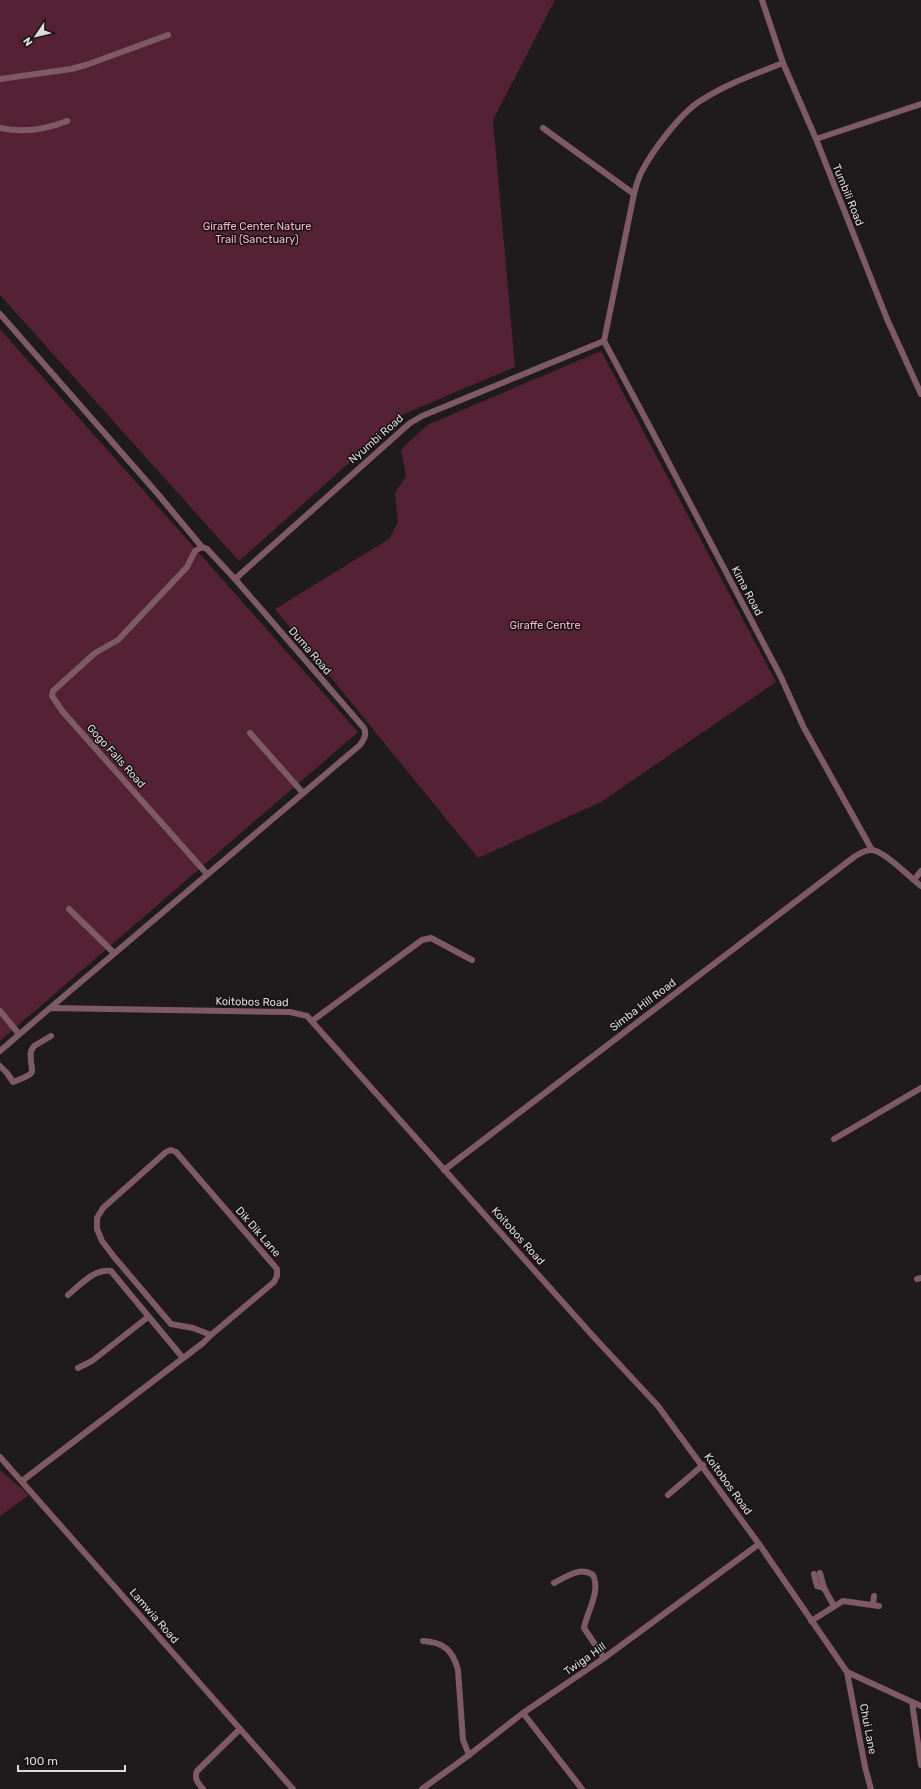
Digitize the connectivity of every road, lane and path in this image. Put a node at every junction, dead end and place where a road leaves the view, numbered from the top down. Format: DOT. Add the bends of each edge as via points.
graph roads {
  1 [pos="762,0"];
  2 [pos="168,35"];
  3 [pos="783,63"];
  4 [pos="0,79"];
  5 [pos="921,104"];
  6 [pos="67,122"];
  7 [pos="0,128"];
  8 [pos="543,128"];
  9 [pos="816,139"];
  10 [pos="634,194"];
  11 [pos="0,314"];
  12 [pos="604,341"];
  13 [pos="921,394"];
  14 [pos="202,547"];
  15 [pos="235,579"];
  16 [pos="250,733"];
  17 [pos="303,793"];
  18 [pos="872,850"];
  19 [pos="921,871"];
  20 [pos="208,874"];
  21 [pos="914,880"];
  22 [pos="921,886"];
  23 [pos="69,908"];
  24 [pos="114,953"];
  25 [pos="472,960"];
  26 [pos="50,1008"];
  27 [pos="0,1011"];
  28 [pos="312,1021"];
  29 [pos="19,1034"];
  30 [pos="51,1036"];
  31 [pos="0,1051"];
  32 [pos="0,1066"];
  33 [pos="921,1088"];
  34 [pos="834,1139"];
  35 [pos="444,1170"];
  36 [pos="68,1295"];
  37 [pos="148,1317"];
  38 [pos="211,1335"];
  39 [pos="183,1358"];
  40 [pos="78,1368"];
  41 [pos="0,1456"];
  42 [pos="702,1465"];
  43 [pos="22,1481"];
  44 [pos="668,1495"];
  45 [pos="759,1544"];
  46 [pos="817,1573"];
  47 [pos="554,1583"];
  48 [pos="874,1596"];
  49 [pos="834,1606"];
  50 [pos="811,1621"];
  51 [pos="423,1641"];
  52 [pos="604,1658"];
  53 [pos="847,1672"];
  54 [pos="912,1702"];
  55 [pos="921,1706"];
  56 [pos="523,1713"];
  57 [pos="240,1729"];
  58 [pos="469,1755"];
  59 [pos="921,1765"];
  60 [pos="204,1789"];
  61 [pos="293,1789"];
  62 [pos="422,1789"];
  63 [pos="582,1789"];
  64 [pos="871,1789"];
  1 -- 3 [label="street, Tumbili Road"];
  2 -- 4 [label="street" via="71,69"];
  3 -- 9 [label="street, Tumbili Road"];
  3 -- 10 [label="street" via="727,85 699,101 669,131 654,152 641,172"];
  5 -- 9 [label="street"];
  6 -- 7 [label="street" via="38,130"];
  8 -- 10 [label="street"];
  9 -- 13 [label="street, Tumbili Road" via="887,319"];
  10 -- 12 [label="street"];
  11 -- 14 [label="street, Duma Road"];
  12 -- 15 [label="street, Nyumbi Road" via="410,422"];
  12 -- 18 [label="street, Kima Road" via="776,668 804,728"];
  14 -- 15 [label="street, Duma Road" via="207,549"];
  14 -- 20 [label="street, Gogo Falls Road" via="195,550 187,567 118,640 95,653 53,691 52,696 63,712"];
  15 -- 17 [label="street, Duma Road" via="366,732 360,745"];
  16 -- 17 [label="street"];
  17 -- 20 [label="street"];
  18 -- 21 [label="street" via="883,855"];
  18 -- 35 [label="street, Simba Hill Road" via="854,857"];
  19 -- 21 [label="street"];
  20 -- 24 [label="street"];
  21 -- 22 [label="street"];
  23 -- 24 [label="street"];
  24 -- 26 [label="street"];
  25 -- 28 [label="street" via="431,938 422,940"];
  26 -- 28 [label="street, Koitobos Road" via="290,1012 307,1016"];
  26 -- 29 [label="street"];
  27 -- 29 [label="street"];
  28 -- 35 [label="street, Koitobos Road"];
  29 -- 31 [label="street"];
  30 -- 32 [label="street" via="31,1050 33,1069 26,1077 13,1082"];
  33 -- 34 [label="street"];
  35 -- 42 [label="street, Koitobos Road" via="658,1406"];
  36 -- 37 [label="street" via="98,1272 111,1271"];
  37 -- 39 [label="street"];
  37 -- 40 [label="street"];
  38 -- 38 [label="street, Dik Dik Lane" via="274,1282 277,1269 176,1152 171,1150 103,1208 96,1218 97,1229 102,1241 115,1258 171,1324"];
  38 -- 39 [label="street, Dik Dik Lane"];
  39 -- 43 [label="street, Dik Dik Lane"];
  41 -- 43 [label="street, Lamwia Road"];
  42 -- 44 [label="street"];
  42 -- 45 [label="street, Koitobos Road"];
  43 -- 57 [label="street, Lamwia Road"];
  45 -- 50 [label="street, Koitobos Road"];
  45 -- 52 [label="street, Twiga Hill"];
  46 -- 49 [label="street" via="817,1586 824,1588"];
  47 -- 52 [label="street" via="576,1572 584,1571 592,1575 595,1580 593,1603 584,1628"];
  48 -- 49 [label="street" via="876,1605 847,1601"];
  49 -- 50 [label="street"];
  50 -- 53 [label="street, Koitobos Road"];
  51 -- 58 [label="street" via="435,1642 447,1649 455,1659 458,1670 462,1740"];
  52 -- 56 [label="street, Twiga Hill"];
  53 -- 54 [label="street"];
  53 -- 64 [label="street, Chui Lane"];
  54 -- 55 [label="street"];
  54 -- 59 [label="street"];
  56 -- 58 [label="street, Twiga Hill"];
  56 -- 63 [label="street"];
  57 -- 60 [label="street" via="197,1771 196,1780"];
  57 -- 61 [label="street, Lamwia Road"];
  58 -- 62 [label="street, Twiga Hill"];
}
